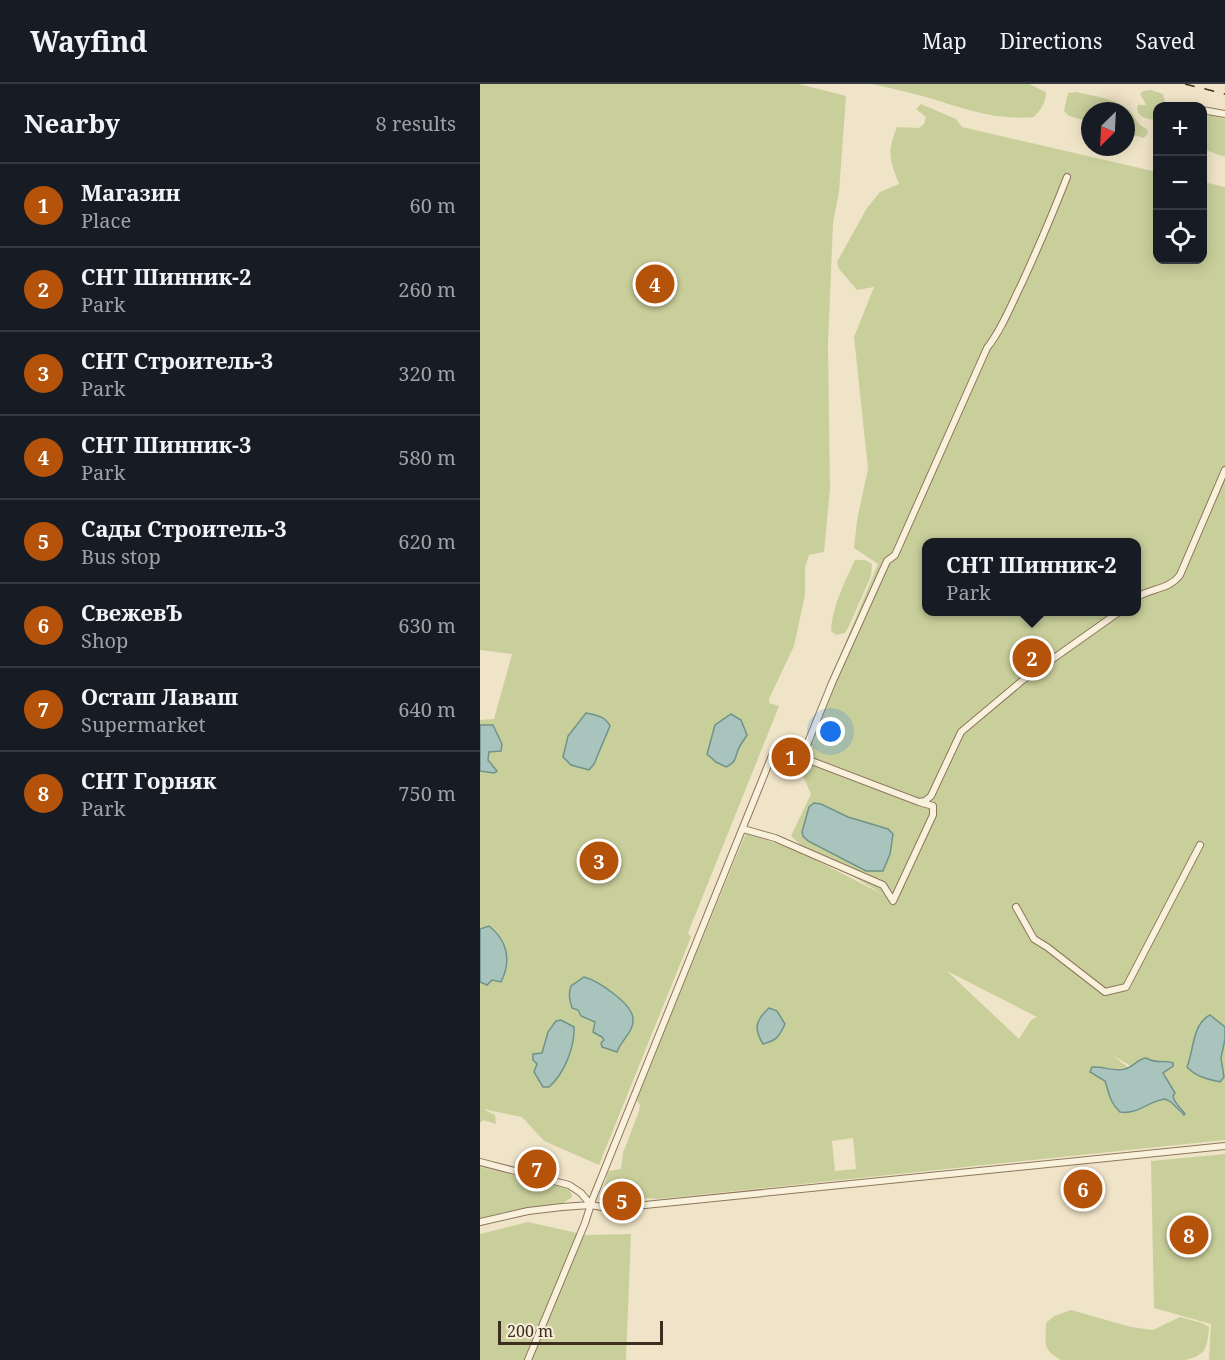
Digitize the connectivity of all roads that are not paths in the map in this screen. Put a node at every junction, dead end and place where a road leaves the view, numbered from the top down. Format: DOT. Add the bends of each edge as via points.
graph roads {
  1 [pos="1207,111"];
  2 [pos="1225,114"];
  3 [pos="1067,177"];
  4 [pos="1225,470"];
  5 [pos="1141,595"];
  6 [pos="1113,616"];
  7 [pos="802,757"];
  8 [pos="919,802"];
  9 [pos="743,829"];
  10 [pos="1200,845"];
  11 [pos="1016,907"];
  12 [pos="1225,1146"];
  13 [pos="480,1162"];
  14 [pos="591,1205"];
  15 [pos="480,1222"];
  16 [pos="528,1360"];
  1 -- 2 [label="street"];
  3 -- 7 [label="street" via="1049,224 987,348 895,555 887,561"];
  4 -- 5 [label="street" via="1180,575 1175,582"];
  6 -- 8 [label="street" via="1023,680 961,732 931,796"];
  7 -- 8 [label="street"];
  7 -- 9 [label="street" via="780,748 773,753"];
  8 -- 9 [label="street" via="933,806 933,815 893,901 883,885 775,837"];
  9 -- 14 [label="street"];
  10 -- 11 [label="street" via="1126,987 1105,992 1034,939"];
  12 -- 14 [label="street" via="645,1205"];
  13 -- 14 [label="street" via="569,1185"];
  14 -- 15 [label="street" via="528,1211"];
  14 -- 16 [label="street"];
}
